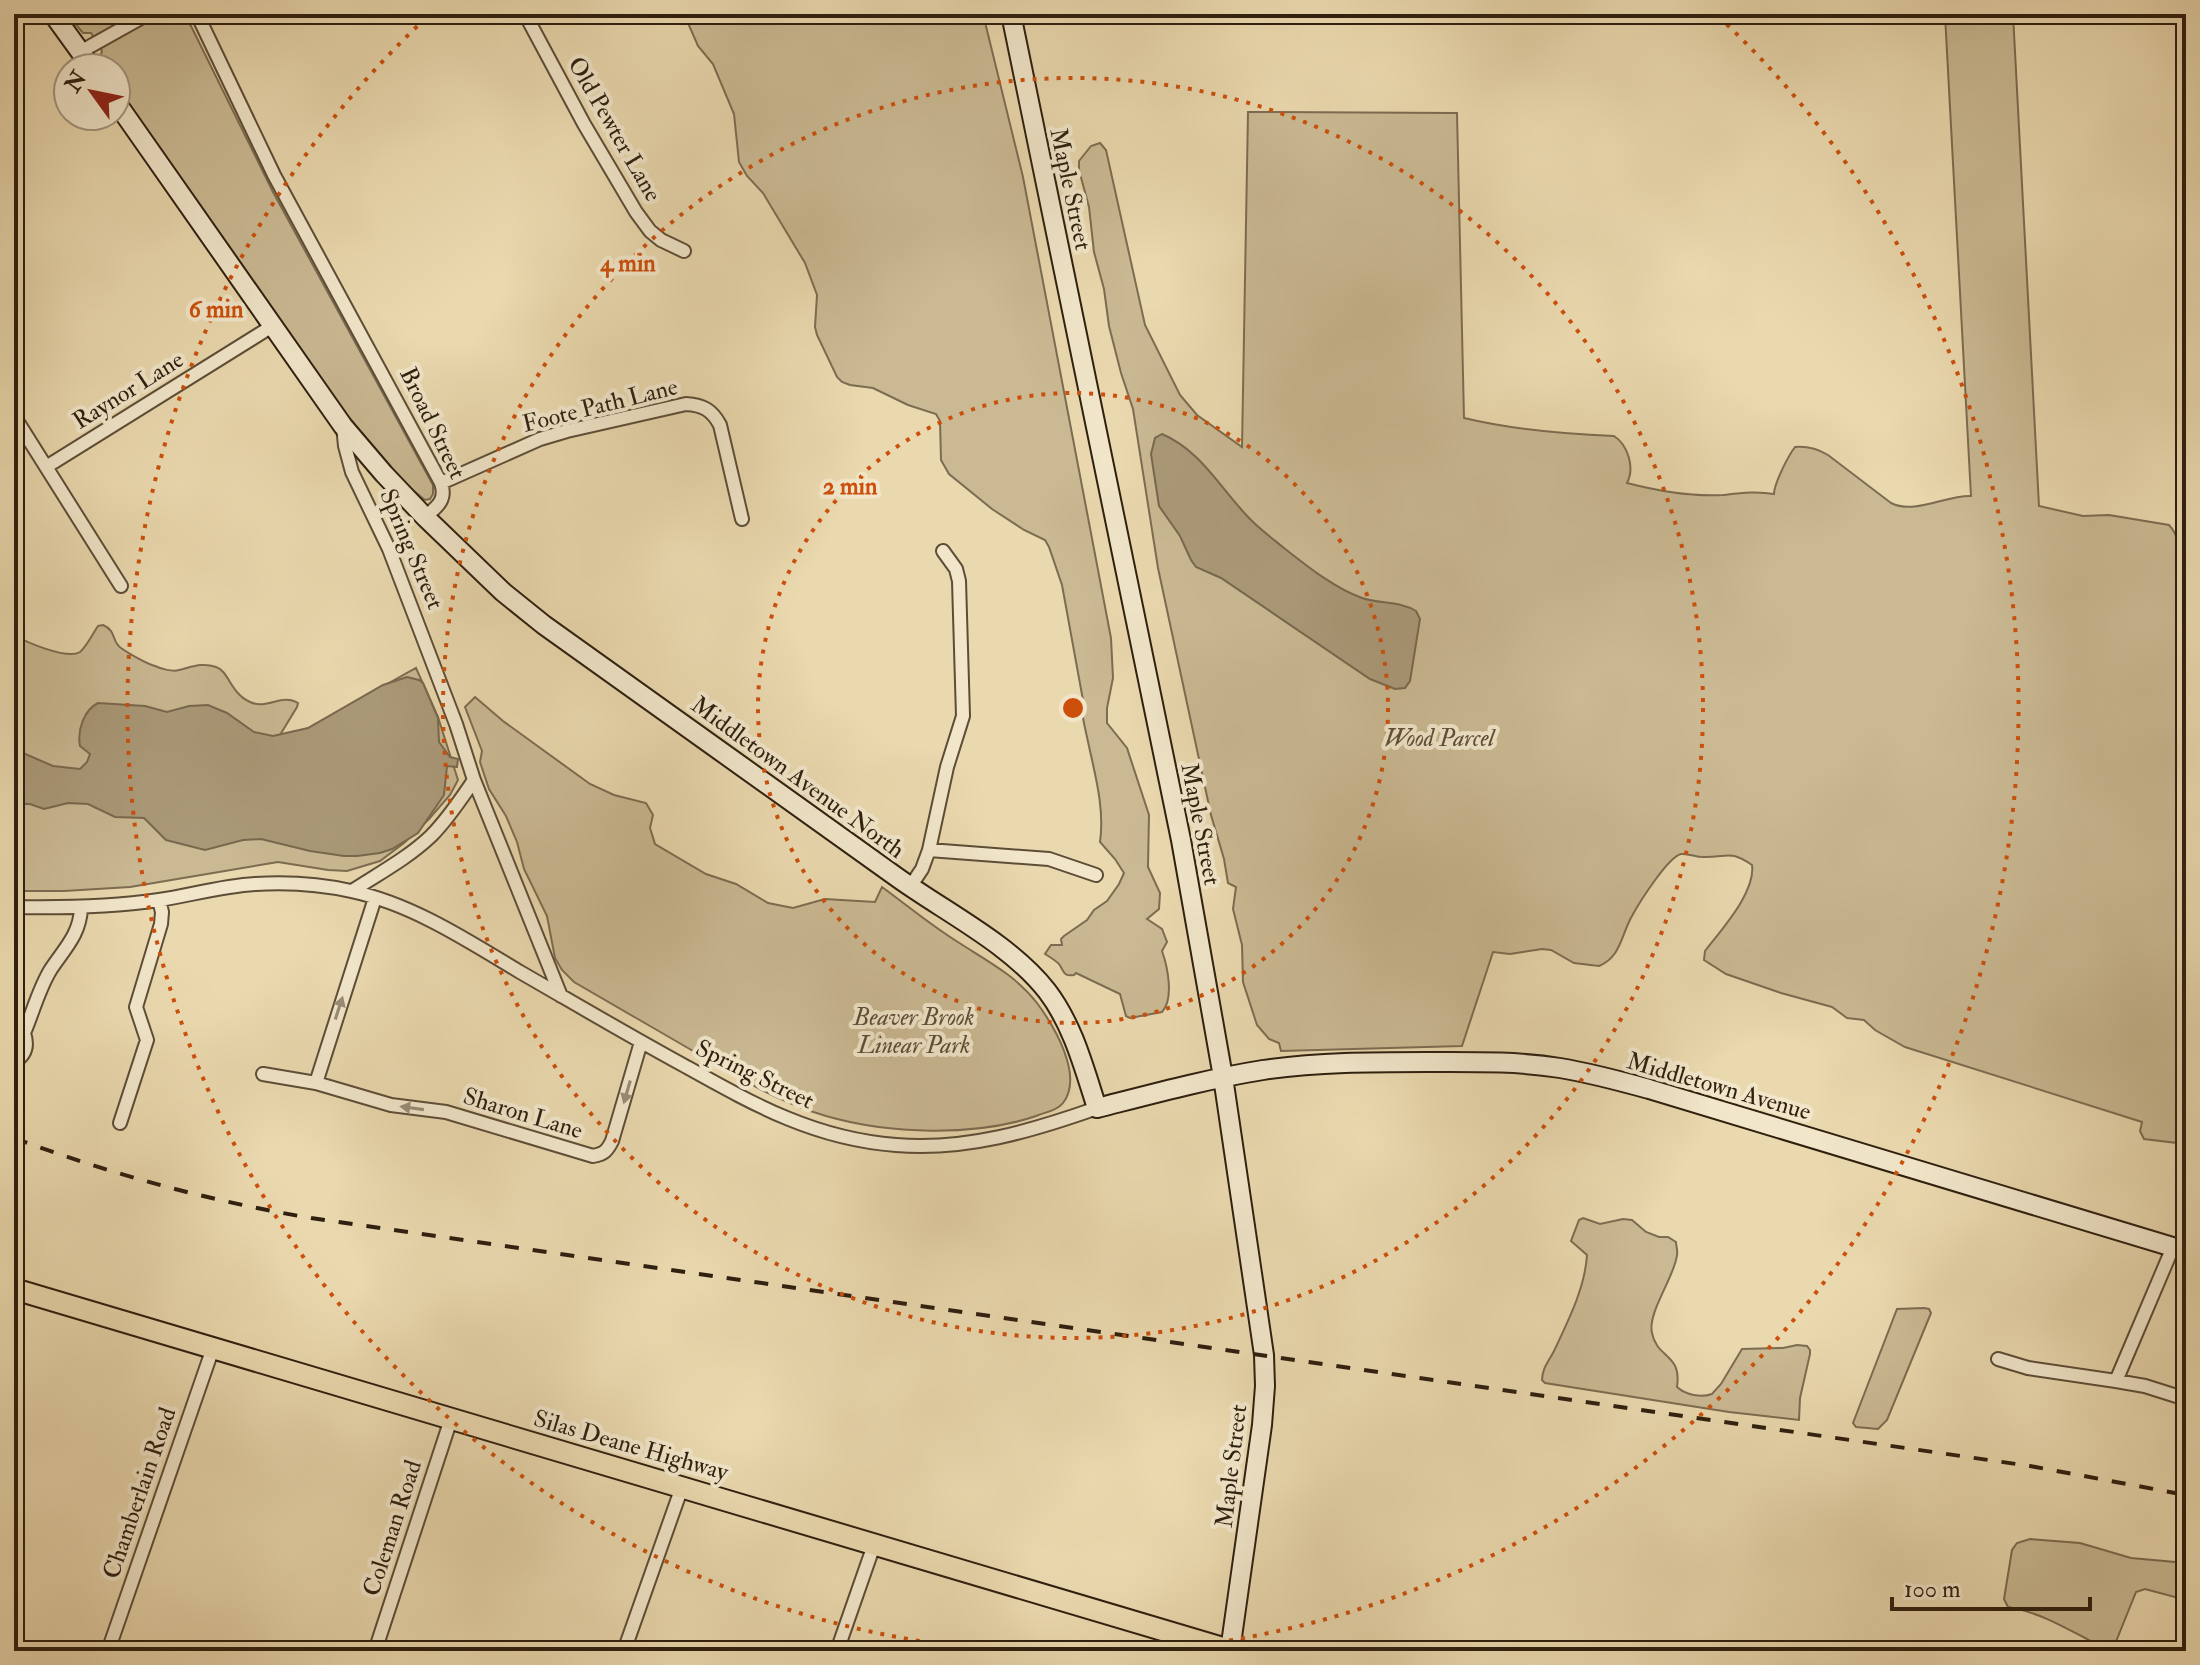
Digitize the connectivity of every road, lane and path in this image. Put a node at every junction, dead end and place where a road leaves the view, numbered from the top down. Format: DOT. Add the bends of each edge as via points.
graph roads {
  1 [pos="53,14"];
  2 [pos="148,14"];
  3 [pos="197,14"];
  4 [pos="525,14"];
  5 [pos="1011,14"];
  6 [pos="80,52"];
  7 [pos="132,125"];
  8 [pos="684,251"];
  9 [pos="274,325"];
  10 [pos="14,416"];
  11 [pos="343,426"];
  12 [pos="46,467"];
  13 [pos="441,483"];
  14 [pos="425,517"];
  15 [pos="742,519"];
  16 [pos="943,551"];
  17 [pos="121,586"];
  18 [pos="474,780"];
  19 [pos="929,850"];
  20 [pos="1096,875"];
  21 [pos="910,887"];
  22 [pos="352,891"];
  23 [pos="375,898"];
  24 [pos="159,900"];
  25 [pos="14,907"];
  26 [pos="81,908"];
  27 [pos="561,996"];
  28 [pos="19,1029"];
  29 [pos="641,1042"];
  30 [pos="14,1062"];
  31 [pos="263,1074"];
  32 [pos="1223,1077"];
  33 [pos="316,1083"];
  34 [pos="1097,1108"];
  35 [pos="120,1123"];
  36 [pos="2180,1249"];
  37 [pos="14,1289"];
  38 [pos="213,1348"];
  39 [pos="1998,1359"];
  40 [pos="2116,1381"];
  41 [pos="2186,1399"];
  42 [pos="451,1419"];
  43 [pos="682,1487"];
  44 [pos="874,1545"];
  45 [pos="108,1651"];
  46 [pos="375,1651"];
  47 [pos="624,1651"];
  48 [pos="837,1651"];
  49 [pos="1231,1651"];
  1 -- 6 [label="street"];
  2 -- 6 [label="street"];
  3 -- 13 [label="street, Broad Street" via="274,175"];
  4 -- 8 [label="street, Old Pewter Lane" via="636,212 661,240"];
  5 -- 32 [label="street, Maple Street" via="1181,840"];
  7 -- 9 [label="street"];
  9 -- 11 [label="street"];
  9 -- 12 [label="street, Raynor Lane"];
  10 -- 12 [label="street"];
  11 -- 14 [label="street"];
  11 -- 18 [label="street, Spring Street" via="352,472 389,549"];
  12 -- 17 [label="street"];
  13 -- 14 [label="street, Broad Street" via="442,501"];
  13 -- 15 [label="street, Foote Path Lane" via="554,435 698,405 715,415 720,425"];
  14 -- 21 [label="street, Middletown Avenue North" via="544,625"];
  16 -- 19 [label="street" via="959,581 963,716"];
  18 -- 22 [label="street" via="431,836"];
  18 -- 27 [label="street, Spring Street"];
  19 -- 20 [label="street" via="1049,859"];
  19 -- 21 [label="street"];
  21 -- 34 [label="street, Middletown Avenue North" via="1035,977 1071,1033"];
  22 -- 23 [label="street, Spring Street"];
  22 -- 24 [label="street, Spring Street" via="254,884"];
  23 -- 27 [label="street, Spring Street" via="447,929"];
  33 -- 23 [label="street, one-way"];
  24 -- 26 [label="street, Spring Street"];
  24 -- 35 [label="street" via="161,924 136,1007 147,1040"];
  25 -- 26 [label="street, Spring Street"];
  26 -- 28 [label="street" via="77,932"];
  27 -- 29 [label="street, Spring Street"];
  28 -- 30 [label="street" via="26,1048"];
  29 -- 33 [label="street, Sharon Lane, one-way" via="612,1141 603,1154 593,1156 446,1112 391,1105"];
  29 -- 34 [label="street, Spring Street" via="781,1118 874,1143 934,1146 982,1141"];
  31 -- 33 [label="street, Sharon Lane"];
  32 -- 34 [label="street, Spring Street"];
  32 -- 36 [label="street, Middletown Avenue" via="1349,1063 1504,1062 1560,1068 1649,1089"];
  32 -- 49 [label="street, Maple Street" via="1265,1386"];
  36 -- 40 [label="street"];
  37 -- 38 [label="main road, Silas Deane Highway"];
  38 -- 42 [label="main road, Silas Deane Highway"];
  38 -- 45 [label="street, Chamberlain Road"];
  39 -- 40 [label="street"];
  40 -- 41 [label="street"];
  42 -- 43 [label="main road, Silas Deane Highway"];
  42 -- 46 [label="street, Coleman Road"];
  43 -- 44 [label="main road, Silas Deane Highway"];
  43 -- 47 [label="street"];
  44 -- 48 [label="street"];
  44 -- 49 [label="main road, Silas Deane Highway"];
}
